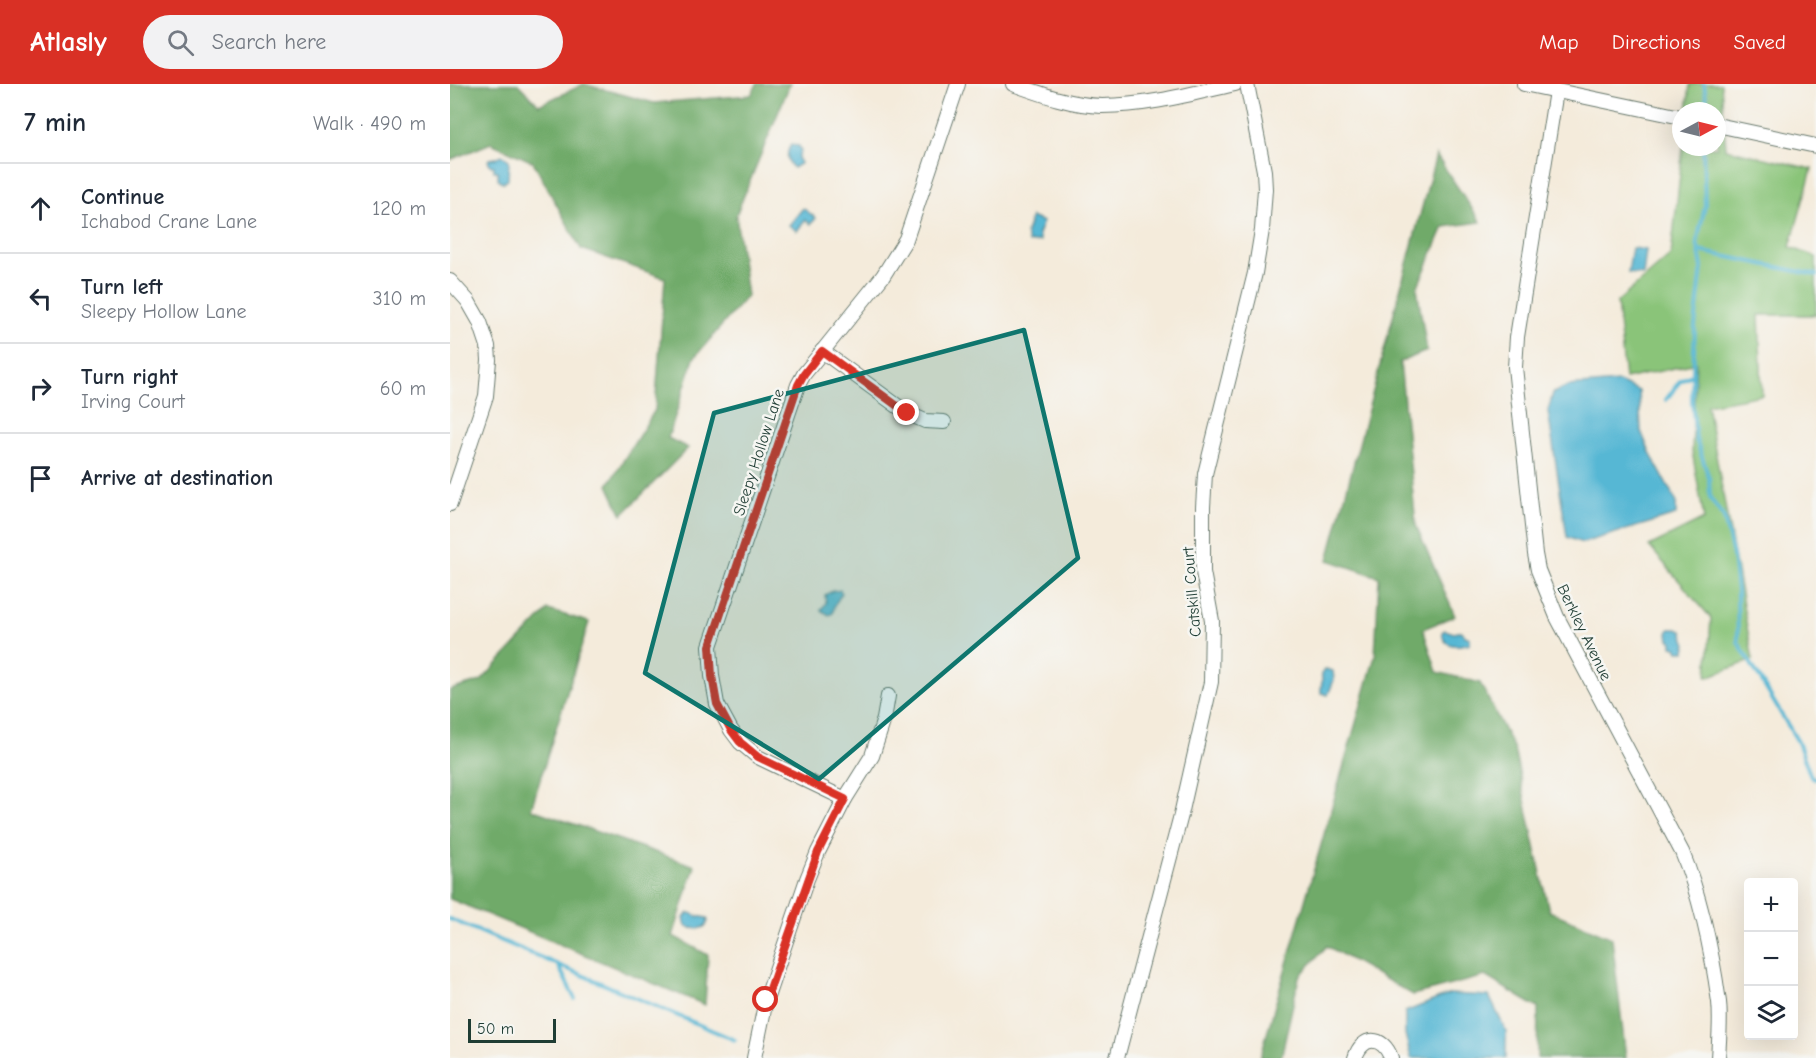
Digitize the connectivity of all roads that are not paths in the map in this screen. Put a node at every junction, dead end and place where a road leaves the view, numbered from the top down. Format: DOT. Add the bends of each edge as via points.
graph roads {
  1 [pos="957,84"];
  2 [pos="1013,84"];
  3 [pos="1235,84"];
  4 [pos="1247,84"];
  5 [pos="1524,84"];
  6 [pos="1556,91"];
  7 [pos="1672,115"];
  8 [pos="1726,127"];
  9 [pos="1816,146"];
  10 [pos="450,281"];
  11 [pos="822,351"];
  12 [pos="944,422"];
  13 [pos="450,504"];
  14 [pos="888,696"];
  15 [pos="845,799"];
  16 [pos="754,1058"];
  17 [pos="1117,1058"];
  18 [pos="1355,1058"];
  19 [pos="1390,1058"];
  20 [pos="1720,1058"];
  1 -- 11 [label="street, Sleepy Hollow Lane" via="906,239 883,276"];
  2 -- 3 [label="street" via="1048,97 1102,106 1139,104"];
  4 -- 17 [label="street, Catskill Court" via="1265,189 1254,273 1205,474 1203,572 1212,621 1211,682 1181,816"];
  5 -- 6 [label="street"];
  6 -- 7 [label="street"];
  6 -- 20 [label="street, Berkley Avenue" via="1515,367 1535,554 1557,617 1691,873 1719,1004"];
  8 -- 9 [label="street"];
  10 -- 13 [label="street" via="480,322 489,360 486,396"];
  11 -- 12 [label="street" via="907,413 925,421"];
  11 -- 15 [label="street, Sleepy Hollow Lane" via="798,385 710,646 717,704 740,742 758,757"];
  14 -- 15 [label="street" via="872,756"];
  15 -- 16 [label="street" via="807,879 766,1000"];
  18 -- 19 [label="street" via="1359,1047 1370,1041 1383,1045"];
}
